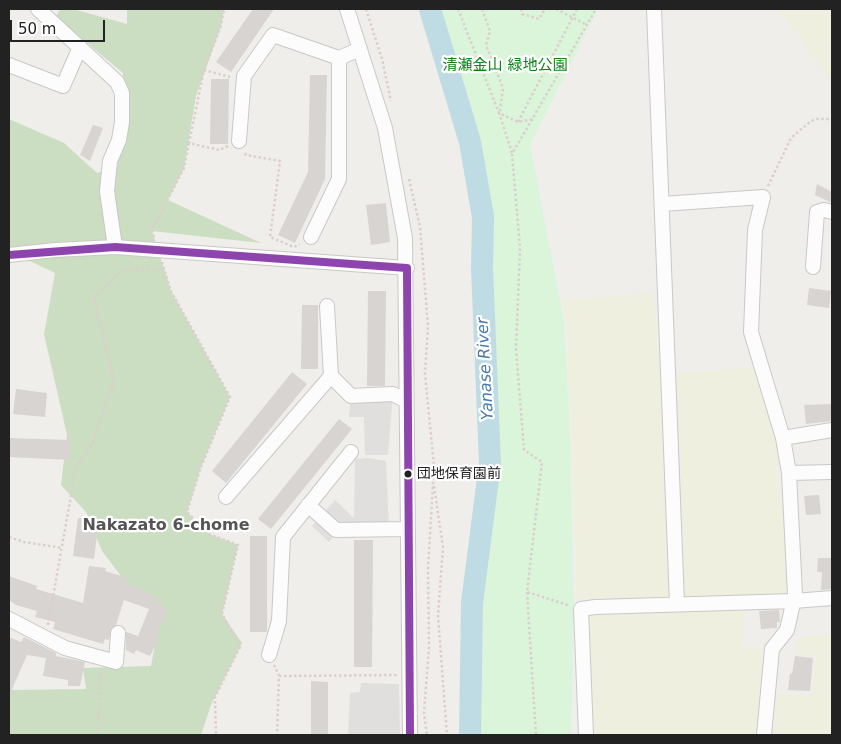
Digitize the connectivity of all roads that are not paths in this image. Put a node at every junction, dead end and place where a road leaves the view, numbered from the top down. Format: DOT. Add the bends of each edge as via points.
graph roads {
  1 [pos="38,9"];
  2 [pos="347,9"];
  3 [pos="654,9"];
  4 [pos="80,47"];
  5 [pos="360,50"];
  6 [pos="339,58"];
  7 [pos="9,65"];
  8 [pos="239,141"];
  9 [pos="662,204"];
  10 [pos="832,212"];
  11 [pos="311,237"];
  12 [pos="115,248"];
  13 [pos="9,255"];
  14 [pos="813,267"];
  15 [pos="407,268"];
  16 [pos="327,306"];
  17 [pos="331,376"];
  18 [pos="406,401"];
  19 [pos="832,430"];
  20 [pos="783,438"];
  21 [pos="351,452"];
  22 [pos="832,472"];
  23 [pos="789,473"];
  24 [pos="226,497"];
  25 [pos="308,505"];
  26 [pos="407,529"];
  27 [pos="832,598"];
  28 [pos="794,601"];
  29 [pos="677,604"];
  30 [pos="9,619"];
  31 [pos="118,633"];
  32 [pos="269,654"];
  33 [pos="410,735"];
  34 [pos="586,735"];
  35 [pos="764,735"];
  1 -- 4 [label="street"];
  2 -- 5 [label="street"];
  3 -- 9 [label="street"];
  4 -- 7 [label="street" via="63,86"];
  4 -- 12 [label="street" via="117,82 122,93 122,122 110,161 107,191"];
  5 -- 6 [label="street"];
  5 -- 15 [label="street" via="385,128 405,238"];
  6 -- 8 [label="street" via="273,35 244,76"];
  6 -- 11 [label="street" via="339,179"];
  9 -- 20 [label="street" via="763,197 755,230 752,332"];
  9 -- 29 [label="street"];
  10 -- 14 [label="street" via="817,212"];
  12 -- 13 [label="street"];
  12 -- 15 [label="street"];
  15 -- 18 [label="street"];
  16 -- 17 [label="street"];
  17 -- 18 [label="street" via="351,396 394,394"];
  17 -- 24 [label="street"];
  18 -- 26 [label="street"];
  19 -- 20 [label="street"];
  20 -- 23 [label="street"];
  21 -- 25 [label="street"];
  22 -- 23 [label="street"];
  23 -- 28 [label="street"];
  25 -- 26 [label="street" via="336,530"];
  25 -- 32 [label="street" via="283,537 279,620"];
  26 -- 33 [label="street"];
  27 -- 28 [label="street"];
  28 -- 29 [label="street"];
  28 -- 35 [label="street" via="786,630 772,649"];
  29 -- 34 [label="street" via="581,610"];
  30 -- 31 [label="street" via="65,648 116,662"];
}
